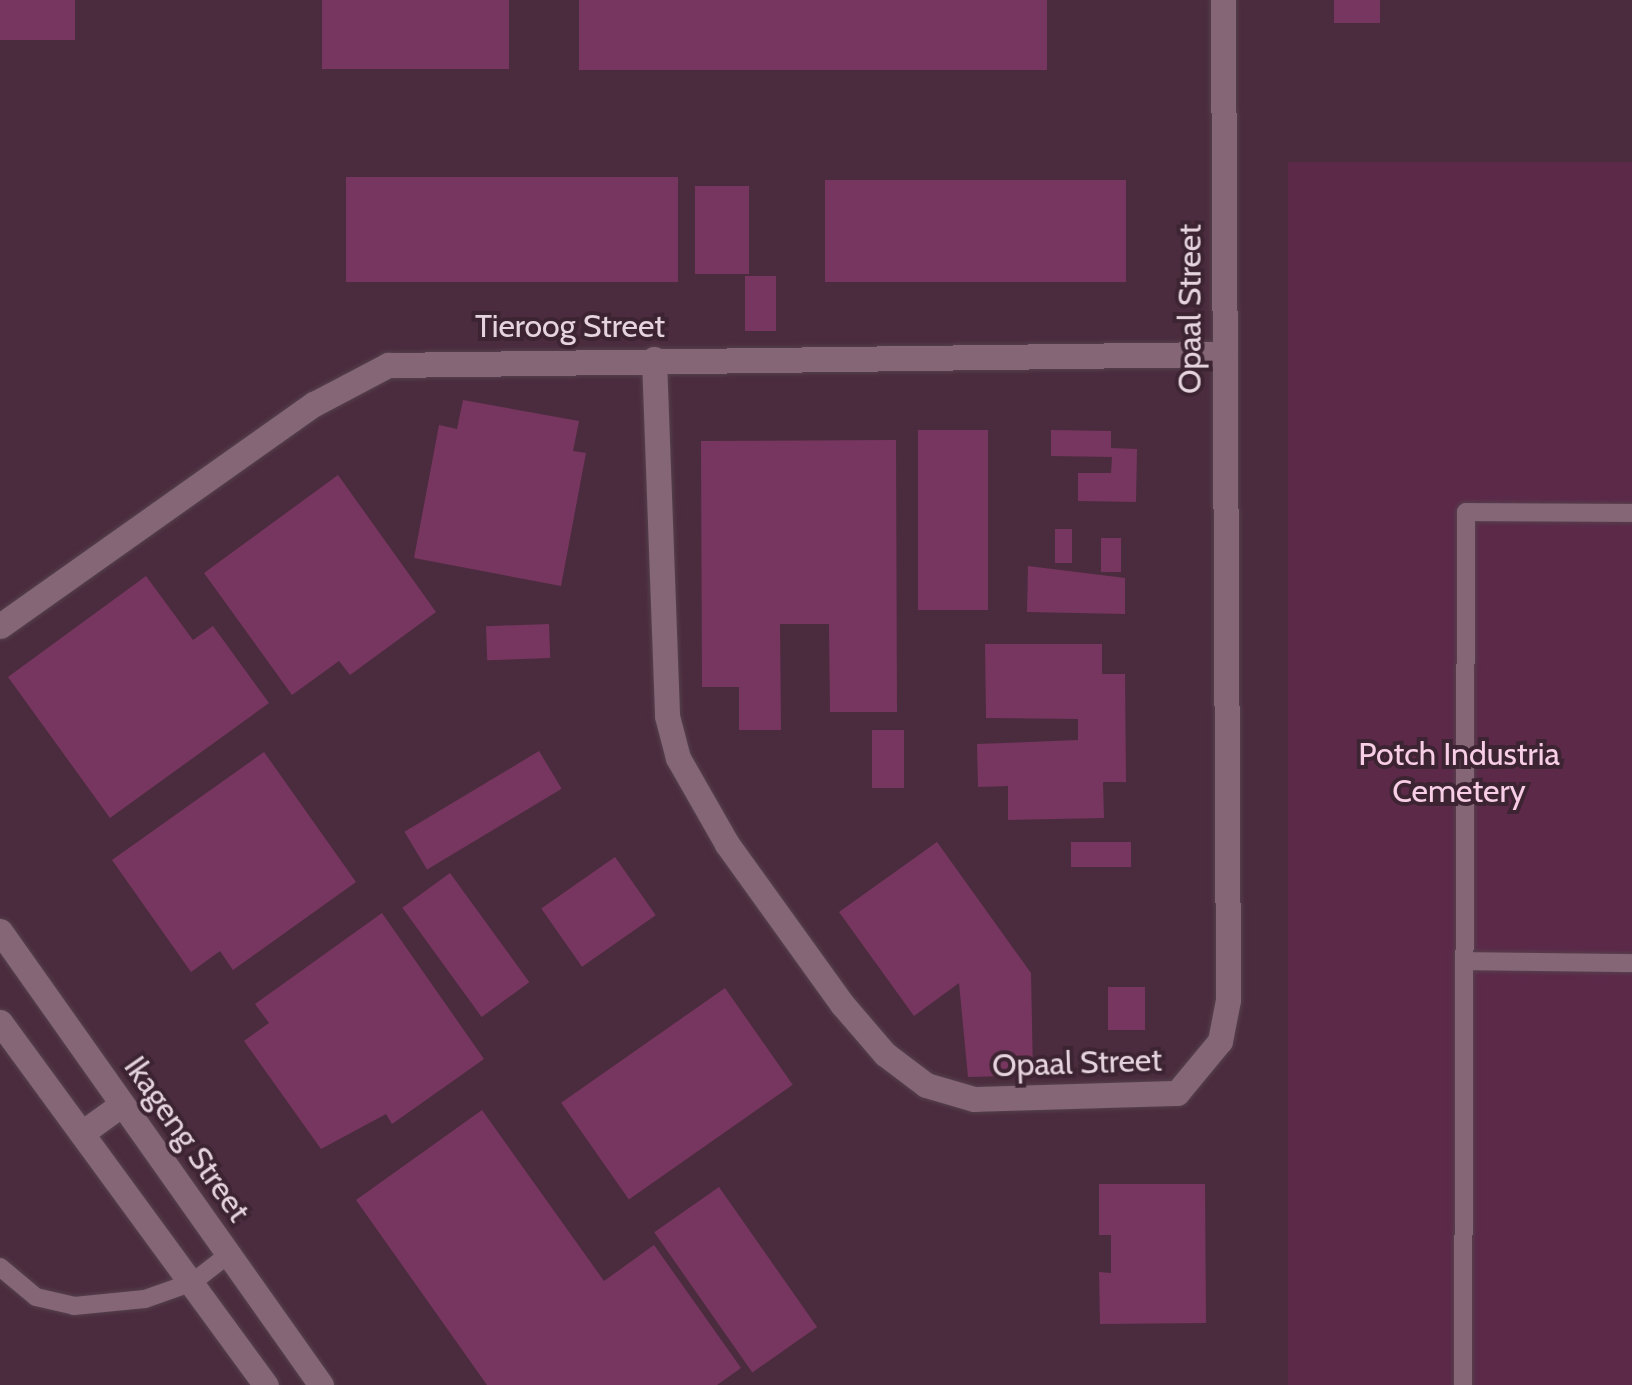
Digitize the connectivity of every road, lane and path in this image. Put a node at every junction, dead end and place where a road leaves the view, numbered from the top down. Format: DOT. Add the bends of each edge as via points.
graph roads {
  1 [pos="1223,0"];
  2 [pos="1222,354"];
  3 [pos="654,359"];
  4 [pos="1632,513"];
  5 [pos="0,626"];
  6 [pos="0,932"];
  7 [pos="1464,961"];
  8 [pos="1632,963"];
  9 [pos="0,1022"];
  10 [pos="122,1104"];
  11 [pos="82,1132"];
  12 [pos="229,1254"];
  13 [pos="0,1267"];
  14 [pos="193,1282"];
  15 [pos="266,1385"];
  16 [pos="321,1385"];
  17 [pos="1463,1385"];
  1 -- 2 [label="street, Opaal Street"];
  2 -- 3 [label="street, Tieroog Street"];
  2 -- 3 [label="street, Opaal Street" via="1228,1000 1220,1041 1177,1094 1101,1101 974,1099 926,1084 885,1054 701,804 678,758 662,662"];
  3 -- 5 [label="street, Tieroog Street" via="388,364 352,379"];
  4 -- 7 [label="lane" via="1466,512"];
  6 -- 10 [label="street, Ikageng Street"];
  7 -- 8 [label="lane"];
  7 -- 17 [label="lane"];
  9 -- 11 [label="street"];
  10 -- 11 [label="street"];
  10 -- 12 [label="street, Ikageng Street"];
  11 -- 14 [label="street"];
  12 -- 14 [label="lane"];
  12 -- 16 [label="street, Ikageng Street"];
  13 -- 14 [label="lane" via="36,1297 74,1306 145,1299"];
  14 -- 15 [label="street"];
}
